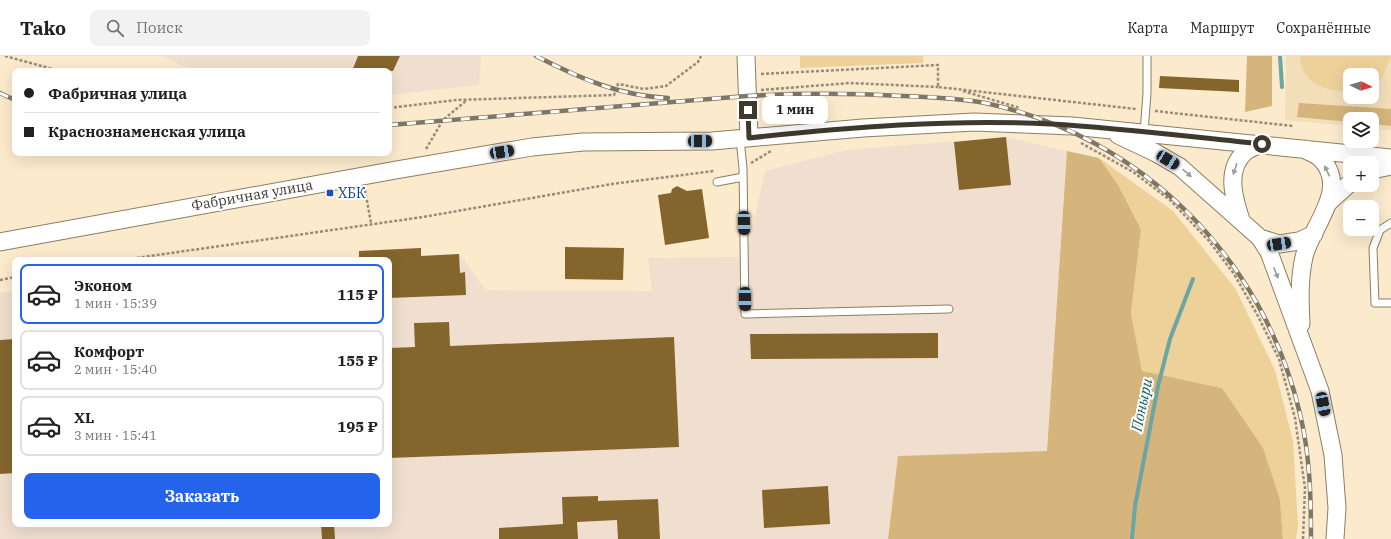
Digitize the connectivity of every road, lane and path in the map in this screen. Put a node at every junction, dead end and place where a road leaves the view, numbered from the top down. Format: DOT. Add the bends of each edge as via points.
graph roads {
  1 [pos="5,56"];
  2 [pos="701,56"];
  3 [pos="746,56"];
  4 [pos="1147,56"];
  5 [pos="49,68"];
  6 [pos="757,74"];
  7 [pos="938,87"];
  8 [pos="951,88"];
  9 [pos="759,90"];
  10 [pos="467,100"];
  11 [pos="761,101"];
  12 [pos="392,108"];
  13 [pos="1021,108"];
  14 [pos="1146,110"];
  15 [pos="769,124"];
  16 [pos="1293,126"];
  17 [pos="1103,129"];
  18 [pos="1144,133"];
  19 [pos="744,138"];
  20 [pos="1078,141"];
  21 [pos="1269,145"];
  22 [pos="1304,149"];
  23 [pos="426,150"];
  24 [pos="1391,158"];
  25 [pos="1391,166"];
  26 [pos="1379,169"];
  27 [pos="720,171"];
  28 [pos="743,177"];
  29 [pos="718,182"];
  30 [pos="365,188"];
  31 [pos="1343,189"];
  32 [pos="1328,203"];
  33 [pos="1241,221"];
  34 [pos="370,223"];
  35 [pos="1391,223"];
  36 [pos="1314,234"];
  37 [pos="1260,238"];
  38 [pos="0,242"];
  39 [pos="142,257"];
  40 [pos="12,278"];
  41 [pos="0,280"];
  42 [pos="1391,303"];
  43 [pos="949,309"];
  44 [pos="1302,339"];
  45 [pos="1303,539"];
  46 [pos="1335,539"];
  1 -- 5 [label="path"];
  2 -- 10 [label="path" via="698,62 666,86 644,89 618,84 614,95"];
  3 -- 19 [label="street"];
  4 -- 14 [label="lane"];
  6 -- 7 [label="path" via="938,66"];
  7 -- 8 [label="path"];
  7 -- 9 [label="path" via="850,83"];
  8 -- 13 [label="path"];
  8 -- 14 [label="path"];
  10 -- 12 [label="path"];
  10 -- 23 [label="path" via="443,120"];
  11 -- 15 [label="path"];
  14 -- 16 [label="path"];
  14 -- 18 [label="lane"];
  17 -- 18 [label="street, Фабричная улица"];
  17 -- 19 [label="street, Фабричная улица" via="1051,124 974,122"];
  17 -- 33 [label="street, Фабричная улица, one-way" via="1131,140 1180,167"];
  18 -- 21 [label="street, Фабричная улица"];
  19 -- 28 [label="lane"];
  19 -- 38 [label="street, Фабричная улица" via="677,141 608,140 532,147"];
  20 -- 45 [label="path" via="1133,172 1170,200 1209,241 1234,274 1258,316 1279,359 1295,418 1305,488"];
  21 -- 22 [label="street, Фабричная улица"];
  21 -- 33 [label="street, Фабричная улица, one-way" via="1245,152 1236,164 1232,180 1234,200"];
  22 -- 24 [label="street, Фабричная улица"];
  32 -- 22 [label="street, Фабричная улица, one-way" via="1332,185 1329,171 1320,158"];
  25 -- 26 [label="street"];
  27 -- 34 [label="path" via="612,184 423,217"];
  28 -- 29 [label="lane"];
  28 -- 43 [label="lane" via="745,314"];
  30 -- 34 [label="path"];
  31 -- 32 [label="street, Фабричная улица"];
  32 -- 36 [label="street, Фабричная улица"];
  33 -- 37 [label="street, Фабричная улица"];
  34 -- 39 [label="path"];
  35 -- 42 [label="lane" via="1380,230 1373,248 1375,303"];
  36 -- 37 [label="street, Фабричная улица" via="1299,241 1279,244"];
  36 -- 44 [label="street" via="1304,256 1300,288"];
  37 -- 44 [label="street, one-way" via="1268,252"];
  40 -- 41 [label="path"];
  44 -- 46 [label="street" via="1320,391 1333,455 1337,508"];
}
